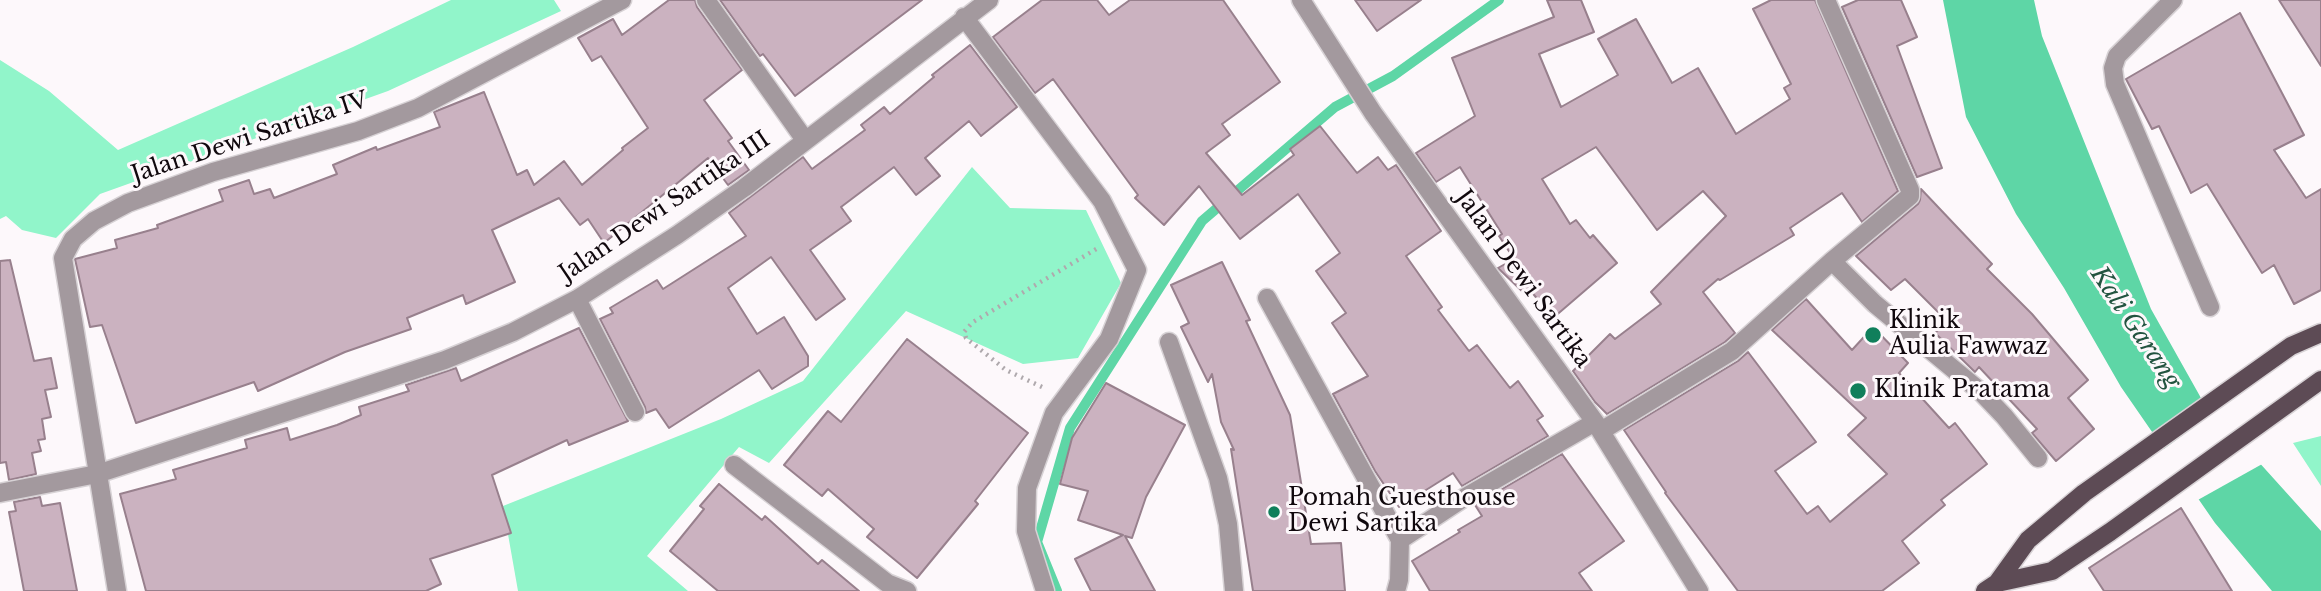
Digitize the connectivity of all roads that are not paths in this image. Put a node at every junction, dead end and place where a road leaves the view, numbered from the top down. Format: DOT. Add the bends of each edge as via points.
graph roads {
  1 [pos="622,0"];
  2 [pos="706,0"];
  3 [pos="989,0"];
  4 [pos="1301,0"];
  5 [pos="1826,0"];
  6 [pos="2169,1"];
  7 [pos="964,17"];
  8 [pos="806,140"];
  9 [pos="1832,261"];
  10 [pos="1268,298"];
  11 [pos="578,299"];
  12 [pos="2210,307"];
  13 [pos="2321,333"];
  14 [pos="1169,342"];
  15 [pos="2320,381"];
  16 [pos="635,412"];
  17 [pos="1598,427"];
  18 [pos="2038,458"];
  19 [pos="734,465"];
  20 [pos="97,474"];
  21 [pos="0,493"];
  22 [pos="1401,540"];
  23 [pos="1991,587"];
  24 [pos="117,591"];
  25 [pos="907,591"];
  26 [pos="1045,591"];
  27 [pos="1234,591"];
  28 [pos="1396,591"];
  29 [pos="1699,591"];
  1 -- 20 [label="street, Jalan Dewi Sartika IV" via="418,108 128,203 94,221 73,239 63,258"];
  2 -- 8 [label="street"];
  3 -- 7 [label="street, Jalan Dewi Sartika III"];
  4 -- 17 [label="street, Jalan Dewi Sartika" via="1373,113"];
  5 -- 9 [label="street" via="1910,190 1906,200"];
  6 -- 12 [label="street" via="2117,56 2115,84"];
  7 -- 8 [label="street, Jalan Dewi Sartika III"];
  7 -- 26 [label="street" via="1102,201 1137,270 1109,339 1054,413 1027,488 1026,531"];
  8 -- 11 [label="street, Jalan Dewi Sartika III" via="744,188"];
  9 -- 17 [label="street" via="1732,351"];
  9 -- 18 [label="street" via="1875,304 1981,392"];
  10 -- 22 [label="street"];
  11 -- 16 [label="street"];
  11 -- 20 [label="street, Jalan Dewi Sartika III" via="445,360"];
  13 -- 23 [label="main road" via="2291,345 2084,493 2028,540"];
  14 -- 27 [label="street" via="1218,478"];
  15 -- 23 [label="main road" via="2052,571"];
  17 -- 22 [label="street" via="1462,499"];
  17 -- 29 [label="street, Jalan Dewi Sartika"];
  19 -- 25 [label="street" via="887,583"];
  20 -- 21 [label="street, Jalan Dewi Sartika III"];
  20 -- 24 [label="street"];
  22 -- 28 [label="street"];
}
